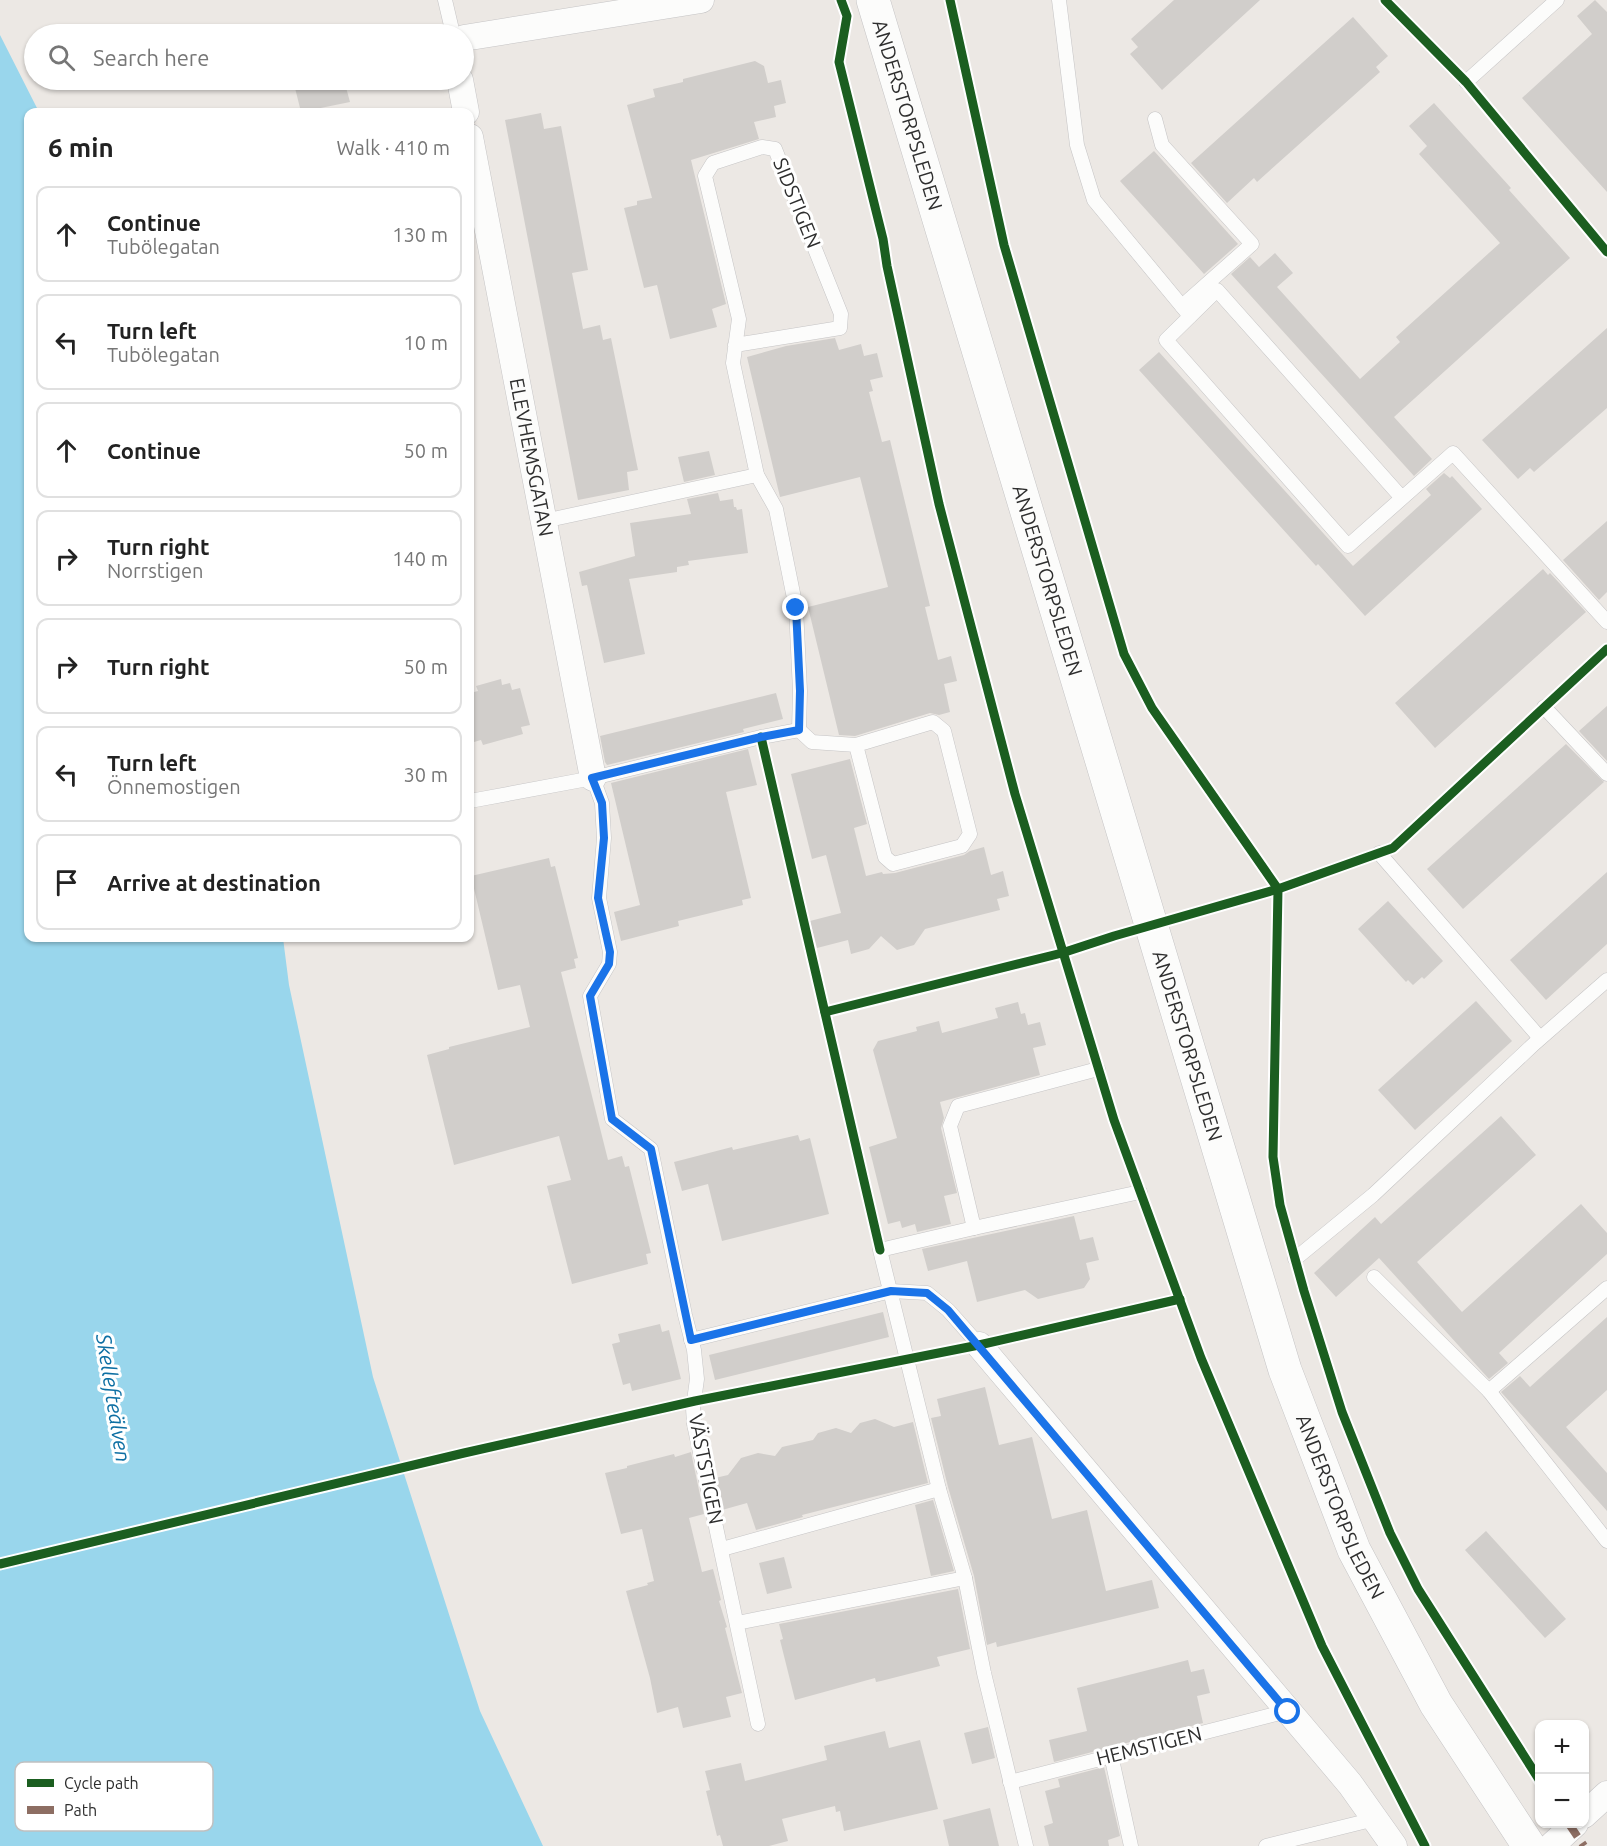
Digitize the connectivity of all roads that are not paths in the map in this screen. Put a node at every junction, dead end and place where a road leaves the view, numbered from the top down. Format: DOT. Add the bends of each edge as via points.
graph roads {
  1 [pos="445,0"];
  2 [pos="701,0"];
  3 [pos="873,0"];
  4 [pos="1059,0"];
  5 [pos="1557,0"];
  6 [pos="451,24"];
  7 [pos="474,36"];
  8 [pos="1466,82"];
  9 [pos="462,90"];
  10 [pos="465,108"];
  11 [pos="1155,119"];
  12 [pos="474,158"];
  13 [pos="1186,311"];
  14 [pos="735,345"];
  15 [pos="757,475"];
  16 [pos="1402,498"];
  17 [pos="544,520"];
  18 [pos="1607,622"];
  19 [pos="1544,707"];
  20 [pos="799,730"];
  21 [pos="856,745"];
  22 [pos="1607,774"];
  23 [pos="592,778"];
  24 [pos="474,800"];
  25 [pos="1379,853"];
  26 [pos="1607,980"];
  27 [pos="1540,1038"];
  28 [pos="1098,1069"];
  29 [pos="1140,1192"];
  30 [pos="974,1228"];
  31 [pos="1295,1259"];
  32 [pos="1374,1277"];
  33 [pos="1607,1288"];
  34 [pos="891,1291"];
  35 [pos="691,1340"];
  36 [pos="979,1346"];
  37 [pos="1489,1391"];
  38 [pos="939,1489"];
  39 [pos="1607,1541"];
  40 [pos="722,1549"];
  41 [pos="965,1578"];
  42 [pos="737,1623"];
  43 [pos="1288,1712"];
  44 [pos="758,1724"];
  45 [pos="1111,1755"];
  46 [pos="1010,1782"];
  47 [pos="1607,1794"];
  48 [pos="1589,1810"];
  49 [pos="1375,1819"];
  50 [pos="1571,1828"];
  51 [pos="1026,1846"];
  52 [pos="1131,1846"];
  53 [pos="1266,1846"];
  54 [pos="1394,1846"];
  55 [pos="1529,1846"];
  56 [pos="1551,1846"];
  1 -- 6 [label="lane"];
  2 -- 7 [label="street"];
  3 -- 55 [label="main road, ANDERSTORPSLEDEN" via="1285,1370 1354,1550 1436,1704"];
  4 -- 13 [label="lane" via="1077,145 1094,200"];
  5 -- 8 [label="lane"];
  9 -- 10 [label="street"];
  11 -- 13 [label="lane" via="1162,145 1252,244"];
  12 -- 17 [label="street, ELEVHEMSGATAN"];
  13 -- 16 [label="lane" via="1217,290"];
  13 -- 16 [label="lane" via="1166,339 1348,546"];
  14 -- 14 [label="lane, SIDSTIGEN" via="739,320 705,176 714,163 762,147 774,149 842,314 840,328"];
  14 -- 15 [label="lane, SIDSTIGEN" via="733,363"];
  15 -- 17 [label="lane"];
  15 -- 20 [label="lane, SIDSTIGEN" via="776,509 796,608"];
  16 -- 18 [label="lane" via="1453,453"];
  17 -- 23 [label="street, ELEVHEMSGATAN"];
  19 -- 22 [label="lane"];
  20 -- 21 [label="lane" via="812,742"];
  20 -- 23 [label="lane"];
  21 -- 21 [label="lane" via="933,722 944,731 970,834 962,846 893,864 885,857"];
  23 -- 24 [label="lane"];
  23 -- 35 [label="lane, VÄSTSTIGEN" via="602,803 604,838 598,898 610,952 609,964 590,996 612,1119 651,1149"];
  25 -- 27 [label="lane"];
  26 -- 27 [label="lane"];
  27 -- 31 [label="lane" via="1372,1195"];
  28 -- 30 [label="lane" via="958,1106 950,1126"];
  29 -- 30 [label="lane"];
  30 -- 34 [label="lane" via="880,1251"];
  32 -- 37 [label="lane"];
  33 -- 37 [label="lane"];
  34 -- 35 [label="lane"];
  34 -- 36 [label="lane" via="927,1293 948,1310"];
  34 -- 38 [label="lane"];
  35 -- 40 [label="lane, VÄSTSTIGEN" via="697,1378 694,1424"];
  36 -- 43 [label="street"];
  37 -- 39 [label="lane"];
  38 -- 40 [label="lane"];
  38 -- 41 [label="lane"];
  40 -- 42 [label="lane, VÄSTSTIGEN"];
  41 -- 42 [label="lane"];
  41 -- 46 [label="lane"];
  42 -- 44 [label="lane, VÄSTSTIGEN"];
  43 -- 45 [label="lane, HEMSTIGEN"];
  43 -- 49 [label="street"];
  45 -- 46 [label="lane, HEMSTIGEN"];
  45 -- 52 [label="lane"];
  46 -- 51 [label="lane"];
  47 -- 48 [label="street"];
  49 -- 53 [label="lane"];
  49 -- 54 [label="street"];
  50 -- 56 [label="street"];
}
